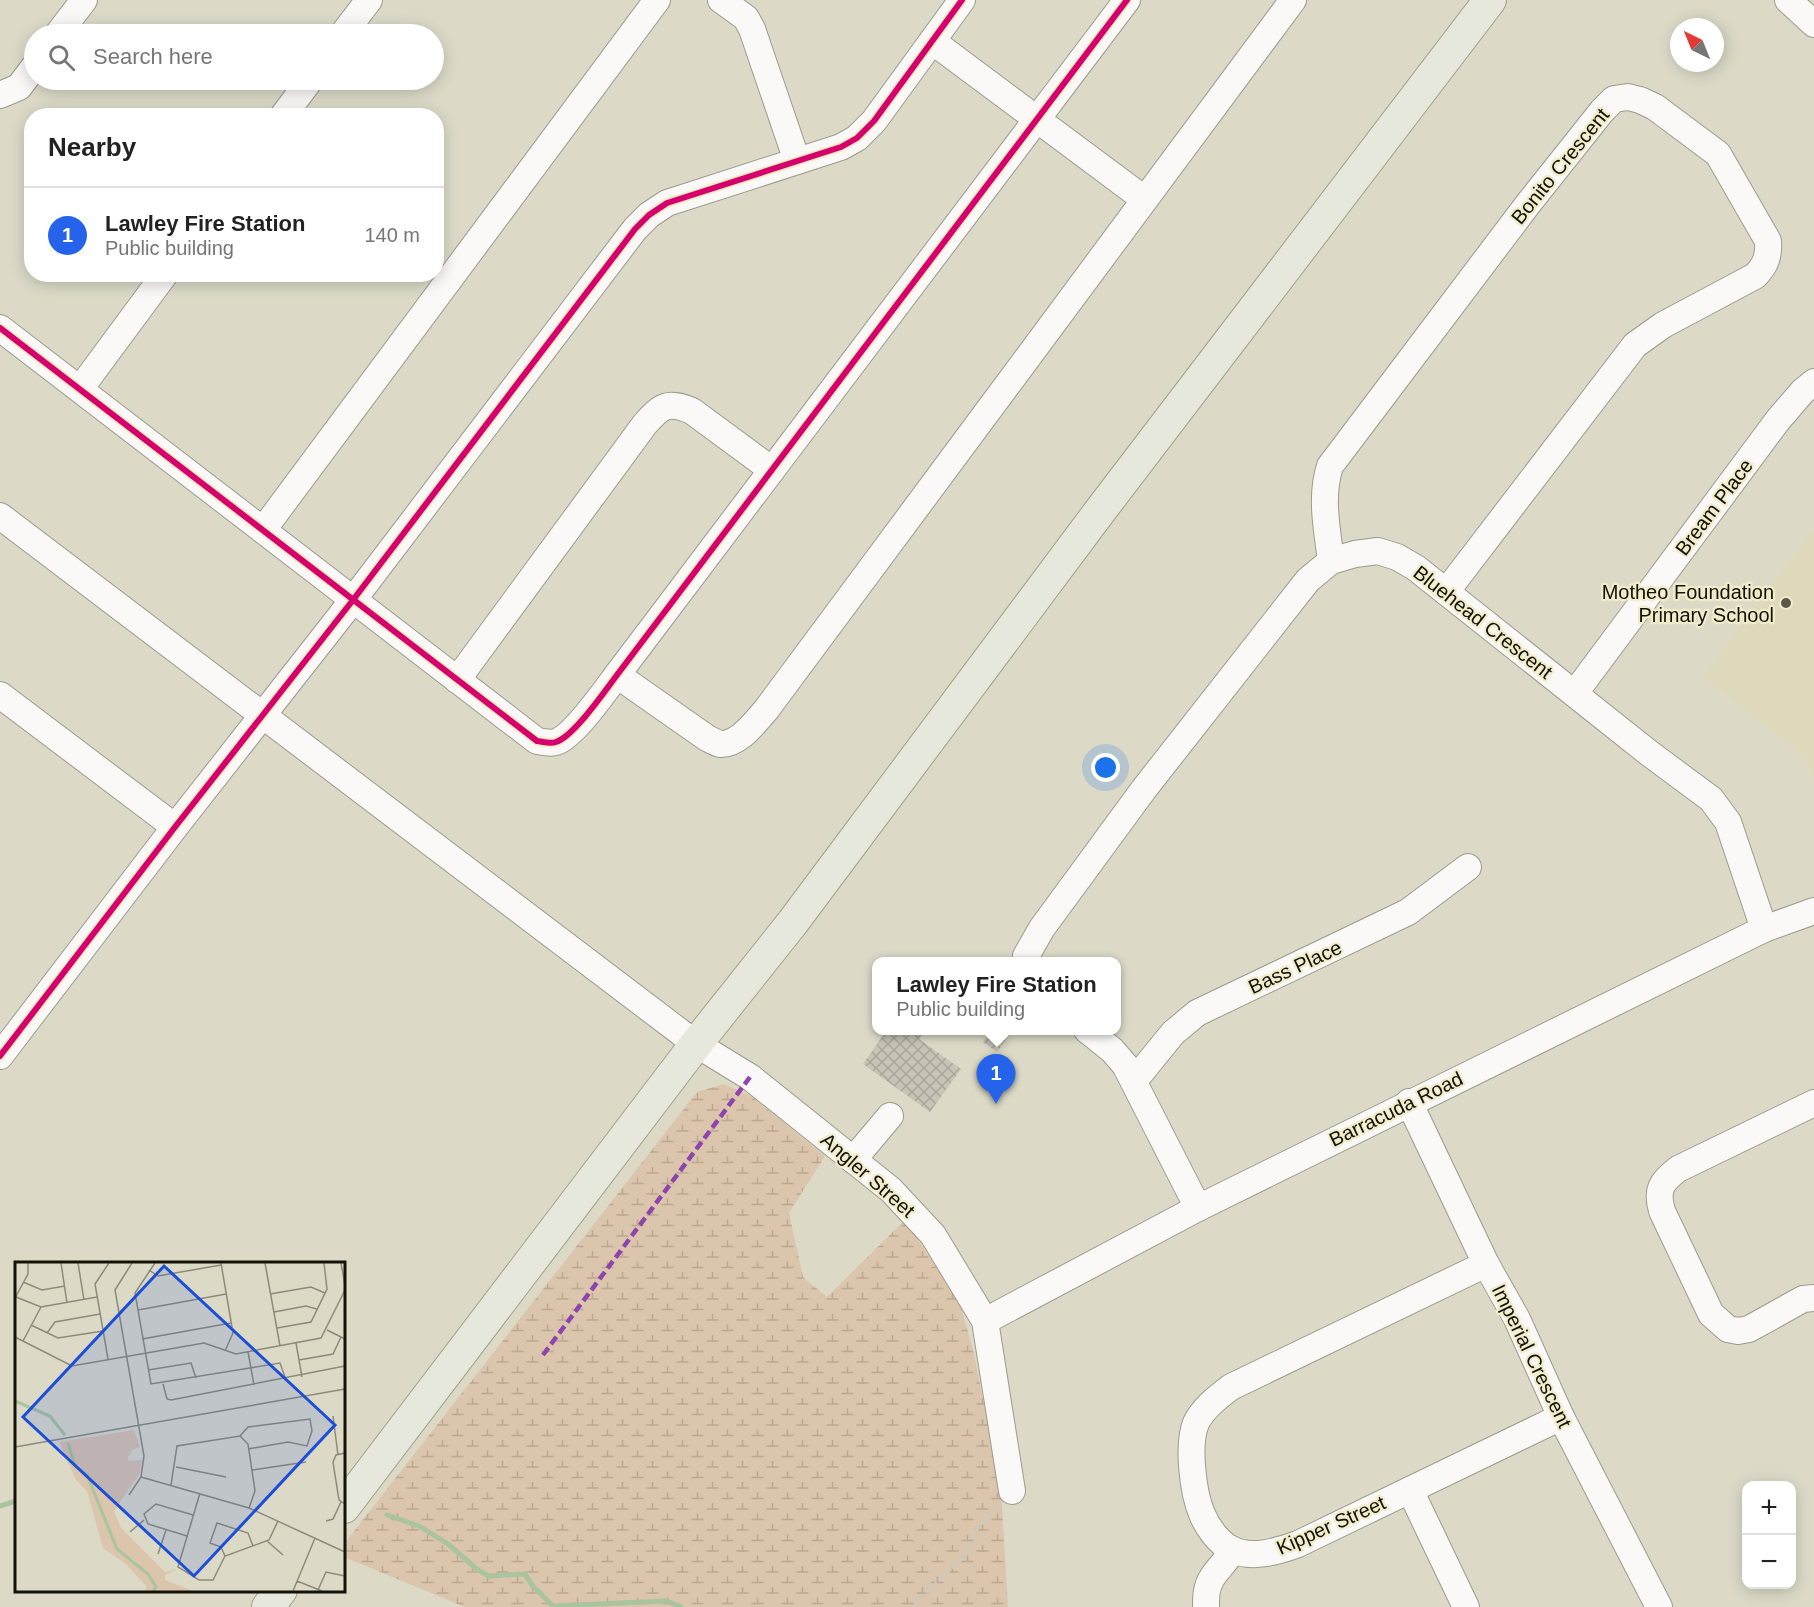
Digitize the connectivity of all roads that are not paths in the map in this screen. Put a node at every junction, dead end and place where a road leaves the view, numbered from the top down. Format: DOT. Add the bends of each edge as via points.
graph roads {
  1 [pos="84,0"];
  2 [pos="369,0"];
  3 [pos="657,0"];
  4 [pos="722,0"];
  5 [pos="962,0"];
  6 [pos="1127,0"];
  7 [pos="1292,0"];
  8 [pos="1491,0"];
  9 [pos="1788,0"];
  10 [pos="66,24"];
  11 [pos="351,24"];
  12 [pos="1814,24"];
  13 [pos="932,41"];
  14 [pos="24,80"];
  15 [pos="302,90"];
  16 [pos="0,95"];
  17 [pos="289,108"];
  18 [pos="1037,119"];
  19 [pos="797,161"];
  20 [pos="1144,199"];
  21 [pos="159,282"];
  22 [pos="0,328"];
  23 [pos="1814,382"];
  24 [pos="80,389"];
  25 [pos="772,470"];
  26 [pos="0,516"];
  27 [pos="263,530"];
  28 [pos="1330,561"];
  29 [pos="1446,592"];
  30 [pos="353,600"];
  31 [pos="617,675"];
  32 [pos="457,680"];
  33 [pos="1575,693"];
  34 [pos="0,695"];
  35 [pos="263,714"];
  36 [pos="175,827"];
  37 [pos="1468,867"];
  38 [pos="1814,911"];
  39 [pos="1764,928"];
  40 [pos="1026,957"];
  41 [pos="1093,1035"];
  42 [pos="696,1044"];
  43 [pos="0,1056"];
  44 [pos="1134,1081"];
  45 [pos="1409,1102"];
  46 [pos="1814,1103"];
  47 [pos="890,1116"];
  48 [pos="853,1160"];
  49 [pos="1198,1208"];
  50 [pos="1486,1264"];
  51 [pos="1814,1298"];
  52 [pos="985,1321"];
  53 [pos="1562,1417"];
  54 [pos="1410,1490"];
  55 [pos="1012,1491"];
  56 [pos="345,1506"];
  57 [pos="1231,1549"];
  58 [pos="279,1592"];
  59 [pos="268,1607"];
  60 [pos="1206,1607"];
  61 [pos="1466,1607"];
  62 [pos="1659,1607"];
  1 -- 10 [label="street"];
  2 -- 11 [label="street"];
  3 -- 27 [label="street"];
  4 -- 19 [label="street" via="746,18 752,29"];
  5 -- 13 [label="street"];
  6 -- 18 [label="street"];
  7 -- 20 [label="street"];
  8 -- 42 [label="main road" via="1100,511 793,922"];
  9 -- 12 [label="street"];
  13 -- 18 [label="street"];
  13 -- 19 [label="street" via="874,121 857,138"];
  14 -- 16 [label="street" via="18,87"];
  15 -- 17 [label="street"];
  18 -- 20 [label="street"];
  18 -- 25 [label="street"];
  19 -- 30 [label="street" via="667,203 649,215"];
  20 -- 31 [label="street" via="745,733 720,744"];
  21 -- 24 [label="street"];
  22 -- 24 [label="street"];
  23 -- 33 [label="street, Bream Place" via="1778,420"];
  24 -- 27 [label="street"];
  25 -- 31 [label="street"];
  25 -- 32 [label="street" via="692,411 667,404 645,424"];
  26 -- 35 [label="street, Angler Street"];
  27 -- 30 [label="street"];
  28 -- 29 [label="street, Bluehead Crescent" via="1378,551 1416,568"];
  28 -- 29 [label="street, Bonito Crescent" via="1324,503 1330,466 1602,111 1614,99 1640,100 1718,154 1768,241 1765,266 1755,276 1658,328 1635,345"];
  28 -- 40 [label="street, Bluehead Crescent" via="1308,580 1144,789 1042,928"];
  29 -- 33 [label="street, Bluehead Crescent"];
  30 -- 32 [label="street"];
  30 -- 35 [label="street"];
  31 -- 32 [label="street" via="570,732 550,744 537,741"];
  33 -- 39 [label="street, Bluehead Crescent" via="1711,799 1728,822"];
  34 -- 36 [label="street"];
  35 -- 36 [label="street"];
  35 -- 42 [label="street, Angler Street"];
  36 -- 43 [label="street"];
  37 -- 44 [label="street, Bass Place" via="1408,912 1197,1013 1173,1033"];
  38 -- 39 [label="street, Barracuda Road"];
  39 -- 45 [label="street, Barracuda Road"];
  41 -- 44 [label="street" via="1112,1050"];
  42 -- 48 [label="street, Angler Street" via="750,1077"];
  42 -- 56 [label="main road"];
  44 -- 49 [label="street"];
  45 -- 49 [label="street, Barracuda Road"];
  45 -- 50 [label="street, Imperial Crescent"];
  46 -- 51 [label="street" via="1678,1169 1664,1182 1658,1198 1711,1314 1728,1329 1749,1329 1803,1299"];
  47 -- 48 [label="street"];
  48 -- 52 [label="street, Angler Street" via="891,1190 933,1235"];
  49 -- 52 [label="street, Barracuda Road"];
  50 -- 53 [label="street, Imperial Crescent" via="1517,1319"];
  50 -- 57 [label="street" via="1231,1388 1208,1406 1193,1433 1192,1472 1201,1513 1214,1534"];
  52 -- 55 [label="street, Angler Street"];
  53 -- 54 [label="street, Kipper Street"];
  53 -- 62 [label="street, Imperial Crescent"];
  54 -- 57 [label="street, Kipper Street" via="1278,1551 1256,1554"];
  54 -- 61 [label="street"];
  57 -- 60 [label="street" via="1207,1588"];
  58 -- 59 [label="main road"];
}
